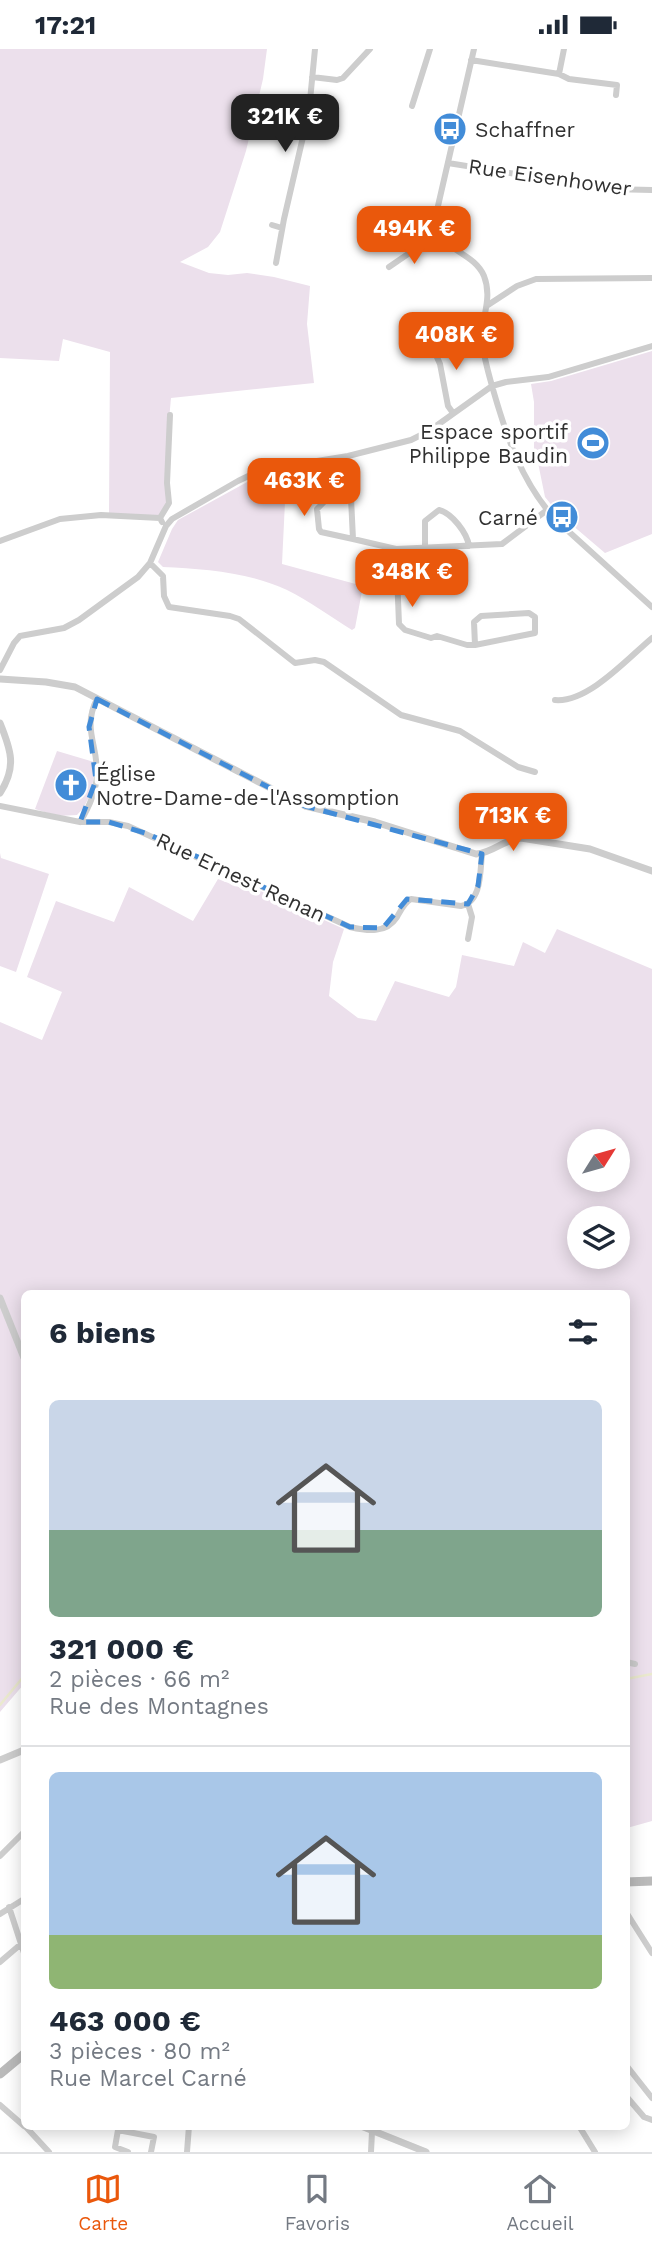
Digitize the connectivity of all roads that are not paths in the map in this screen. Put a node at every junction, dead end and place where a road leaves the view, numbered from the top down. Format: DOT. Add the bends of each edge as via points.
graph roads {
  1 [pos="315,49"];
  2 [pos="370,49"];
  3 [pos="430,49"];
  4 [pos="474,49"];
  5 [pos="564,49"];
  6 [pos="471,60"];
  7 [pos="559,74"];
  8 [pos="312,77"];
  9 [pos="616,95"];
  10 [pos="412,106"];
  11 [pos="448,163"];
  12 [pos="652,190"];
  13 [pos="272,225"];
  14 [pos="435,226"];
  15 [pos="282,228"];
  16 [pos="424,243"];
  17 [pos="445,243"];
  18 [pos="276,263"];
  19 [pos="389,267"];
  20 [pos="652,278"];
  21 [pos="488,305"];
  22 [pos="432,346"];
  23 [pos="652,346"];
  24 [pos="492,386"];
  25 [pos="453,413"];
  26 [pos="170,415"];
  27 [pos="547,510"];
  28 [pos="160,518"];
  29 [pos="166,526"];
  30 [pos="353,539"];
  31 [pos="0,541"];
  32 [pos="469,546"];
  33 [pos="425,548"];
  34 [pos="396,549"];
  35 [pos="150,563"];
  36 [pos="652,607"];
  37 [pos="652,638"];
  38 [pos="475,645"];
  39 [pos="0,670"];
  40 [pos="0,679"];
  41 [pos="97,699"];
  42 [pos="555,700"];
  43 [pos="0,723"];
  44 [pos="535,772"];
  45 [pos="0,793"];
  46 [pos="0,806"];
  47 [pos="80,822"];
  48 [pos="482,854"];
  49 [pos="652,871"];
  50 [pos="468,904"];
  51 [pos="468,939"];
  52 [pos="0,1298"];
  53 [pos="21,1350"];
  54 [pos="630,1663"];
  55 [pos="635,1664"];
  56 [pos="21,1751"];
  57 [pos="0,1760"];
  58 [pos="21,1835"];
  59 [pos="0,1856"];
  60 [pos="652,1881"];
  61 [pos="630,1882"];
  62 [pos="21,1901"];
  63 [pos="9,1907"];
  64 [pos="0,1915"];
  65 [pos="630,1918"];
  66 [pos="21,1944"];
  67 [pos="652,1953"];
  68 [pos="0,1962"];
  69 [pos="21,2056"];
  70 [pos="630,2070"];
  71 [pos="0,2074"];
  72 [pos="652,2098"];
  73 [pos="630,2101"];
  74 [pos="0,2105"];
  75 [pos="652,2120"];
  76 [pos="21,2123"];
  77 [pos="30,2130"];
  78 [pos="36,2130"];
  79 [pos="189,2130"];
  80 [pos="581,2130"];
  81 [pos="372,2131"];
  82 [pos="33,2133"];
  83 [pos="49,2152"];
  84 [pos="128,2152"];
  85 [pos="150,2152"];
  86 [pos="187,2152"];
  87 [pos="370,2152"];
  88 [pos="426,2152"];
  89 [pos="595,2152"];
  1 -- 8 [label="street"];
  2 -- 8 [label="street" via="343,78"];
  3 -- 10 [label="street"];
  4 -- 6 [label="street"];
  5 -- 7 [label="street"];
  6 -- 7 [label="street"];
  6 -- 11 [label="street"];
  7 -- 9 [label="street" via="617,85"];
  8 -- 15 [label="street" via="309,111"];
  11 -- 12 [label="street, Rue Eisenhower" via="608,189"];
  11 -- 14 [label="street"];
  13 -- 15 [label="street"];
  14 -- 16 [label="street"];
  14 -- 17 [label="street"];
  15 -- 18 [label="street"];
  16 -- 17 [label="street"];
  16 -- 19 [label="street"];
  17 -- 21 [label="street" via="479,267"];
  20 -- 21 [label="street" via="536,279"];
  21 -- 24 [label="street" via="482,337"];
  22 -- 25 [label="street"];
  23 -- 24 [label="street" via="548,377"];
  24 -- 25 [label="street"];
  24 -- 27 [label="street" via="511,447"];
  25 -- 29 [label="street" via="411,440 254,473 184,510"];
  26 -- 28 [label="street" via="169,503"];
  27 -- 32 [label="street" via="502,544"];
  27 -- 36 [label="street"];
  28 -- 29 [label="street"];
  28 -- 31 [label="street" via="86,515 49,522"];
  29 -- 35 [label="street"];
  30 -- 30 [label="street" via="352,497 325,501 317,509 321,532"];
  30 -- 34 [label="street"];
  32 -- 33 [label="street"];
  32 -- 33 [label="street" via="450,515 439,510 425,521"];
  33 -- 34 [label="street"];
  34 -- 38 [label="street" via="399,624 404,630 432,638"];
  35 -- 39 [label="street" via="138,577 71,625 20,636"];
  35 -- 44 [label="street" via="163,576 169,607 239,619 295,663 324,662 401,715 460,731 518,767"];
  37 -- 42 [label="street" via="589,690"];
  38 -- 38 [label="street" via="474,622 481,616 529,613 535,617 534,633"];
  40 -- 41 [label="street" via="71,685"];
  41 -- 47 [label="street" via="89,727 97,777"];
  41 -- 48 [label="street" via="304,806"];
  43 -- 45 [label="street" via="11,763"];
  46 -- 47 [label="street, Rue Ernest Renan"];
  47 -- 50 [label="street, Rue Ernest Renan" via="109,822 148,834 350,927 383,929 411,899"];
  48 -- 49 [label="street" via="521,838 597,851"];
  48 -- 50 [label="street" via="478,886"];
  50 -- 51 [label="street" via="472,917"];
  52 -- 53 [label="street"];
  54 -- 55 [label="street"];
  56 -- 57 [label="street"];
  58 -- 59 [label="street"];
  60 -- 61 [label="main road"];
  62 -- 63 [label="street"];
  63 -- 64 [label="street"];
  63 -- 66 [label="street"];
  65 -- 67 [label="street"];
  66 -- 68 [label="street"];
  69 -- 71 [label="main road"];
  70 -- 72 [label="street"];
  73 -- 75 [label="street"];
  74 -- 76 [label="street"];
  77 -- 82 [label="street"];
  78 -- 82 [label="street"];
  79 -- 86 [label="street"];
  80 -- 89 [label="street"];
  81 -- 87 [label="street"];
  81 -- 88 [label="street"];
  82 -- 83 [label="street"];
  84 -- 85 [label="street" via="115,2147 118,2130 154,2137"];
}
